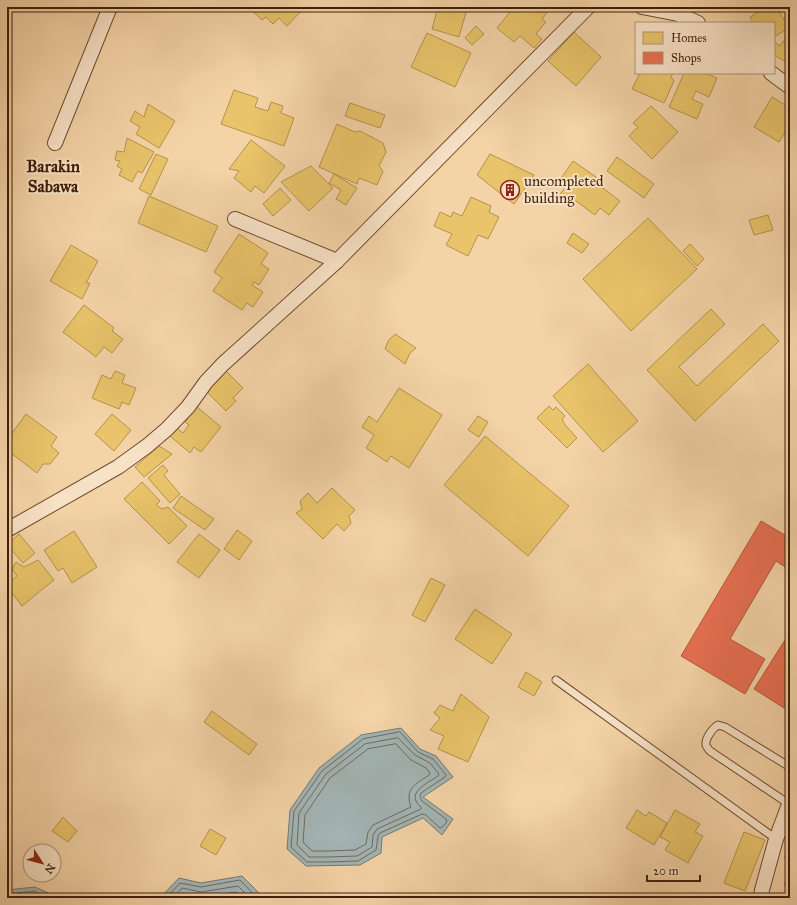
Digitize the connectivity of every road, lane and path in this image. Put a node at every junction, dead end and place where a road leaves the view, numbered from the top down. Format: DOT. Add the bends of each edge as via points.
graph roads {
  1 [pos="110,7"];
  2 [pos="588,7"];
  3 [pos="642,7"];
  4 [pos="696,22"];
  5 [pos="772,74"];
  6 [pos="790,88"];
  7 [pos="55,143"];
  8 [pos="235,219"];
  9 [pos="337,261"];
  10 [pos="7,530"];
  11 [pos="556,680"];
  12 [pos="790,767"];
  13 [pos="789,803"];
  14 [pos="776,839"];
  15 [pos="761,898"];
  1 -- 7 [label="street"];
  2 -- 9 [label="street"];
  3 -- 4 [label="street" via="678,14"];
  5 -- 6 [label="street"];
  8 -- 9 [label="street"];
  9 -- 10 [label="street" via="223,364 188,407 148,446 118,467"];
  11 -- 14 [label="lane"];
  12 -- 13 [label="lane" via="718,725 713,728 707,740 706,746 710,751"];
  13 -- 14 [label="street"];
  14 -- 15 [label="street"];
}
